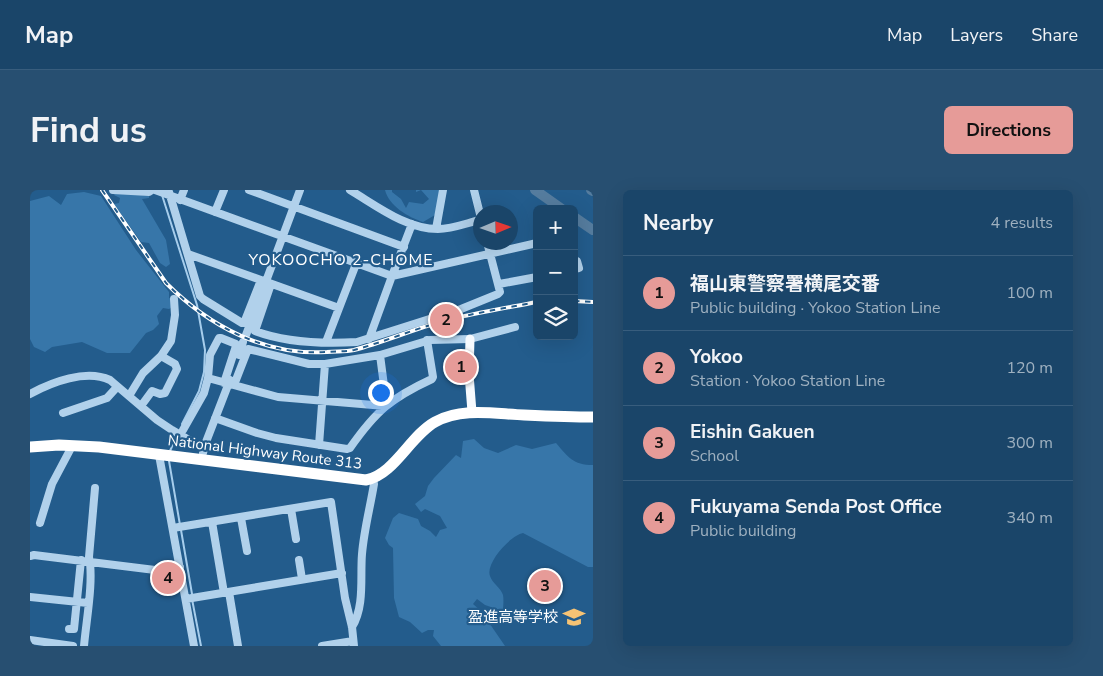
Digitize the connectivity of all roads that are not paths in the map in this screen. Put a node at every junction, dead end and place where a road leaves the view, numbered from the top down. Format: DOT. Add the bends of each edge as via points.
graph roads {
  1 [pos="113,190"];
  2 [pos="155,190"];
  3 [pos="184,190"];
  4 [pos="224,190"];
  5 [pos="249,190"];
  6 [pos="300,190"];
  7 [pos="350,190"];
  8 [pos="443,190"];
  9 [pos="474,190"];
  10 [pos="169,193"];
  11 [pos="180,200"];
  12 [pos="478,205"];
  13 [pos="294,207"];
  14 [pos="215,212"];
  15 [pos="473,221"];
  16 [pos="412,224"];
  17 [pos="436,229"];
  18 [pos="282,237"];
  19 [pos="533,244"];
  20 [pos="404,247"];
  21 [pos="489,250"];
  22 [pos="188,254"];
  23 [pos="490,254"];
  24 [pos="356,264"];
  25 [pos="392,276"];
  26 [pos="533,277"];
  27 [pos="266,282"];
  28 [pos="499,284"];
  29 [pos="174,299"];
  30 [pos="339,308"];
  31 [pos="515,327"];
  32 [pos="369,339"];
  33 [pos="427,340"];
  34 [pos="470,340"];
  35 [pos="326,342"];
  36 [pos="380,355"];
  37 [pos="161,356"];
  38 [pos="325,364"];
  39 [pos="208,378"];
  40 [pos="229,384"];
  41 [pos="117,386"];
  42 [pos="30,394"];
  43 [pos="129,396"];
  44 [pos="321,400"];
  45 [pos="141,406"];
  46 [pos="385,406"];
  47 [pos="472,412"];
  48 [pos="63,413"];
  49 [pos="593,417"];
  50 [pos="215,418"];
  51 [pos="178,432"];
  52 [pos="70,445"];
  53 [pos="319,445"];
  54 [pos="30,447"];
  55 [pos="204,448"];
  56 [pos="166,456"];
  57 [pos="202,460"];
  58 [pos="373,479"];
  59 [pos="95,488"];
  60 [pos="291,509"];
  61 [pos="241,518"];
  62 [pos="212,522"];
  63 [pos="40,523"];
  64 [pos="178,528"];
  65 [pos="296,539"];
  66 [pos="247,551"];
  67 [pos="30,556"];
  68 [pos="80,560"];
  69 [pos="299,560"];
  70 [pos="90,561"];
  71 [pos="180,567"];
  72 [pos="342,573"];
  73 [pos="302,579"];
  74 [pos="227,592"];
  75 [pos="30,597"];
  76 [pos="190,599"];
  77 [pos="77,602"];
  78 [pos="88,603"];
  79 [pos="352,627"];
  80 [pos="69,628"];
  81 [pos="30,640"];
  82 [pos="353,643"];
  83 [pos="73,646"];
  84 [pos="84,646"];
  85 [pos="194,646"];
  86 [pos="238,646"];
  87 [pos="322,646"];
  1 -- 2 [label="street"];
  2 -- 10 [label="street"];
  3 -- 11 [label="street"];
  4 -- 14 [label="street"];
  5 -- 13 [label="street"];
  6 -- 13 [label="street"];
  7 -- 16 [label="street"];
  8 -- 17 [label="street"];
  9 -- 12 [label="street"];
  10 -- 11 [label="street"];
  10 -- 22 [label="street"];
  11 -- 14 [label="street"];
  13 -- 18 [label="street"];
  13 -- 20 [label="street"];
  14 -- 18 [label="street"];
  15 -- 17 [label="street"];
  16 -- 17 [label="street"];
  16 -- 20 [label="street"];
  18 -- 24 [label="street"];
  18 -- 27 [label="street"];
  19 -- 23 [label="street"];
  20 -- 25 [label="street"];
  21 -- 23 [label="street"];
  22 -- 27 [label="street"];
  22 -- 27 [label="street" via="200,296 242,323"];
  23 -- 25 [label="street"];
  23 -- 28 [label="street"];
  24 -- 25 [label="street"];
  24 -- 30 [label="street"];
  25 -- 32 [label="street"];
  26 -- 28 [label="street"];
  27 -- 30 [label="street"];
  27 -- 35 [label="street" via="255,331 275,338"];
  27 -- 40 [label="street"];
  28 -- 32 [label="street" via="498,294"];
  29 -- 37 [label="street" via="172,336"];
  30 -- 35 [label="street"];
  31 -- 34 [label="street"];
  32 -- 35 [label="street"];
  33 -- 34 [label="street"];
  33 -- 36 [label="street"];
  33 -- 46 [label="street" via="432,379"];
  34 -- 47 [label="main road"];
  36 -- 38 [label="street"];
  36 -- 46 [label="street"];
  37 -- 43 [label="street" via="142,373"];
  37 -- 45 [label="street" via="175,364 177,370 165,393 152,391"];
  38 -- 40 [label="street" via="309,364 248,349"];
  38 -- 44 [label="street"];
  39 -- 40 [label="street"];
  39 -- 40 [label="street" via="210,355 221,338 236,344"];
  39 -- 51 [label="street" via="204,392"];
  40 -- 44 [label="street" via="278,397"];
  40 -- 50 [label="street"];
  41 -- 42 [label="street" via="96,375 53,384"];
  41 -- 43 [label="street"];
  41 -- 48 [label="street" via="107,398"];
  43 -- 45 [label="street"];
  44 -- 46 [label="street"];
  44 -- 53 [label="street"];
  45 -- 51 [label="street"];
  46 -- 53 [label="street" via="350,448"];
  47 -- 49 [label="highway, National Highway Route 313"];
  47 -- 58 [label="highway, National Highway Route 313" via="434,423 417,436 386,471"];
  50 -- 53 [label="street" via="257,433"];
  50 -- 55 [label="street"];
  51 -- 55 [label="street"];
  52 -- 54 [label="highway, National Highway Route 313"];
  52 -- 56 [label="highway, National Highway Route 313"];
  52 -- 63 [label="street" via="52,484"];
  55 -- 57 [label="street"];
  56 -- 57 [label="highway, National Highway Route 313"];
  56 -- 64 [label="street"];
  57 -- 58 [label="highway, National Highway Route 313"];
  58 -- 79 [label="street" via="362,556 361,596"];
  59 -- 70 [label="street"];
  60 -- 61 [label="street"];
  60 -- 65 [label="street"];
  60 -- 72 [label="street" via="331,502"];
  61 -- 62 [label="street"];
  61 -- 66 [label="street"];
  62 -- 64 [label="street"];
  62 -- 74 [label="street"];
  64 -- 71 [label="street"];
  67 -- 68 [label="street"];
  68 -- 70 [label="street"];
  68 -- 77 [label="street"];
  69 -- 73 [label="street"];
  70 -- 71 [label="street" via="155,570"];
  70 -- 78 [label="street"];
  71 -- 76 [label="street"];
  72 -- 73 [label="street"];
  72 -- 79 [label="street"];
  73 -- 74 [label="street"];
  74 -- 76 [label="street"];
  74 -- 86 [label="street"];
  75 -- 77 [label="street"];
  76 -- 85 [label="street"];
  77 -- 78 [label="street"];
  77 -- 80 [label="street" via="74,630"];
  78 -- 84 [label="street"];
  79 -- 82 [label="street"];
  81 -- 83 [label="street"];
  82 -- 87 [label="street"];
}
